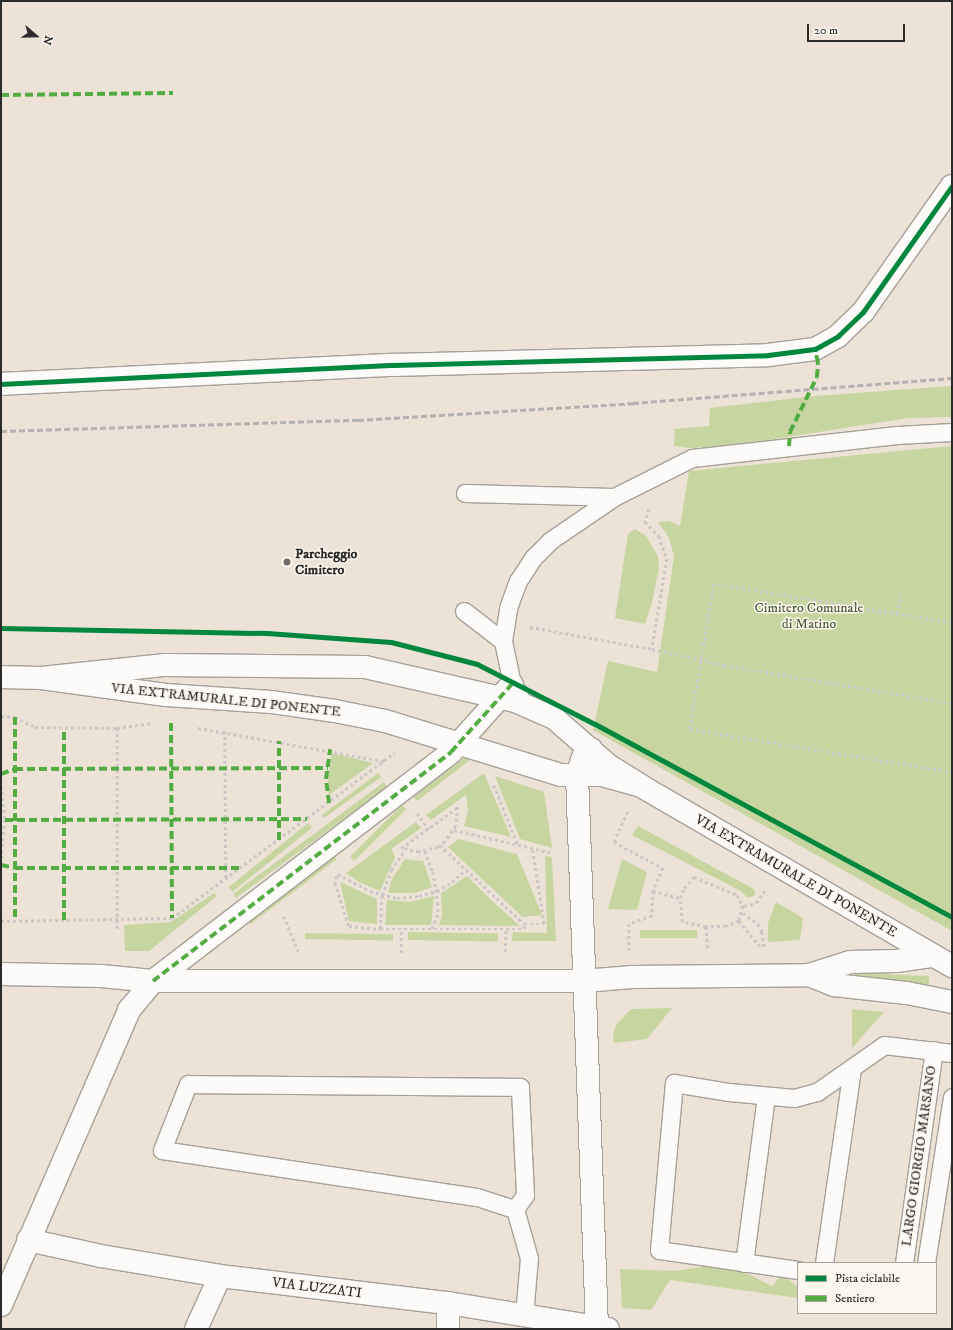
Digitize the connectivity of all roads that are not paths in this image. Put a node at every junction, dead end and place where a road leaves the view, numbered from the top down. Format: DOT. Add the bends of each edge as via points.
graph roads {
  1 [pos="952,186"];
  2 [pos="1,384"];
  3 [pos="952,432"];
  4 [pos="465,492"];
  5 [pos="614,497"];
  6 [pos="464,611"];
  7 [pos="503,641"];
  8 [pos="1,677"];
  9 [pos="41,678"];
  10 [pos="504,692"];
  11 [pos="458,744"];
  12 [pos="591,749"];
  13 [pos="577,775"];
  14 [pos="641,786"];
  15 [pos="933,956"];
  16 [pos="952,966"];
  17 [pos="1,974"];
  18 [pos="810,975"];
  19 [pos="153,981"];
  20 [pos="584,981"];
  21 [pos="952,991"];
  22 [pos="930,998"];
  23 [pos="952,1002"];
  24 [pos="934,1050"];
  25 [pos="952,1053"];
  26 [pos="852,1068"];
  27 [pos="766,1096"];
  28 [pos="952,1097"];
  29 [pos="515,1209"];
  30 [pos="28,1240"];
  31 [pos="824,1262"];
  32 [pos="904,1262"];
  33 [pos="926,1262"];
  34 [pos="744,1263"];
  35 [pos="797,1270"];
  36 [pos="220,1276"];
  37 [pos="448,1303"];
  38 [pos="1,1305"];
  39 [pos="524,1315"];
  40 [pos="600,1328"];
  41 [pos="196,1329"];
  42 [pos="448,1329"];
  1 -- 2 [label="street" via="863,312 838,336 808,350 768,355 386,366"];
  3 -- 5 [label="lane" via="897,435 692,458"];
  4 -- 5 [label="lane"];
  5 -- 7 [label="lane" via="551,540 532,558 518,581 508,608"];
  6 -- 7 [label="lane"];
  7 -- 10 [label="lane"];
  8 -- 9 [label="street, VIA EXTRAMURALE DI PONENTE"];
  9 -- 10 [label="street, VIA EXTRAMURALE DI PONENTE" via="164,665 365,667"];
  9 -- 11 [label="street, VIA EXTRAMURALE DI PONENTE" via="335,711 419,731"];
  10 -- 11 [label="street"];
  10 -- 12 [label="street, VIA EXTRAMURALE DI PONENTE" via="515,702 554,718"];
  11 -- 13 [label="street, VIA EXTRAMURALE DI PONENTE" via="561,775"];
  11 -- 19 [label="street" via="451,752"];
  12 -- 13 [label="street" via="584,757"];
  12 -- 14 [label="street, VIA EXTRAMURALE DI PONENTE" via="608,765"];
  13 -- 14 [label="street, VIA EXTRAMURALE DI PONENTE" via="602,774"];
  13 -- 20 [label="street"];
  14 -- 15 [label="street, VIA EXTRAMURALE DI PONENTE"];
  15 -- 16 [label="street, VIA EXTRAMURALE DI PONENTE"];
  15 -- 18 [label="street" via="896,962 850,962"];
  17 -- 19 [label="street" via="101,976"];
  18 -- 20 [label="street" via="632,977"];
  18 -- 22 [label="street" via="834,985"];
  19 -- 20 [label="street"];
  19 -- 30 [label="street" via="129,1010"];
  20 -- 40 [label="street"];
  21 -- 22 [label="street"];
  22 -- 23 [label="street"];
  24 -- 25 [label="lane, LARGO GIORGIO MARSANO"];
  24 -- 26 [label="lane, LARGO GIORGIO MARSANO" via="884,1045"];
  24 -- 32 [label="lane, LARGO GIORGIO MARSANO"];
  26 -- 27 [label="lane, LARGO GIORGIO MARSANO" via="817,1092 794,1098"];
  26 -- 31 [label="lane"];
  27 -- 34 [label="lane"];
  27 -- 34 [label="lane, LARGO GIORGIO MARSANO" via="674,1083 659,1250"];
  28 -- 33 [label="lane, LARGO GIORGIO MARSANO"];
  29 -- 29 [label="lane" via="477,1197 162,1150 188,1084 520,1088 525,1195"];
  29 -- 39 [label="lane" via="529,1258"];
  30 -- 36 [label="street, VIA LUZZATI" via="101,1256"];
  30 -- 38 [label="street"];
  34 -- 35 [label="lane, LARGO GIORGIO MARSANO"];
  36 -- 37 [label="street, VIA LUZZATI"];
  36 -- 41 [label="street"];
  37 -- 39 [label="street, VIA LUZZATI"];
  37 -- 42 [label="street"];
  39 -- 40 [label="street, VIA LUZZATI"];
}
